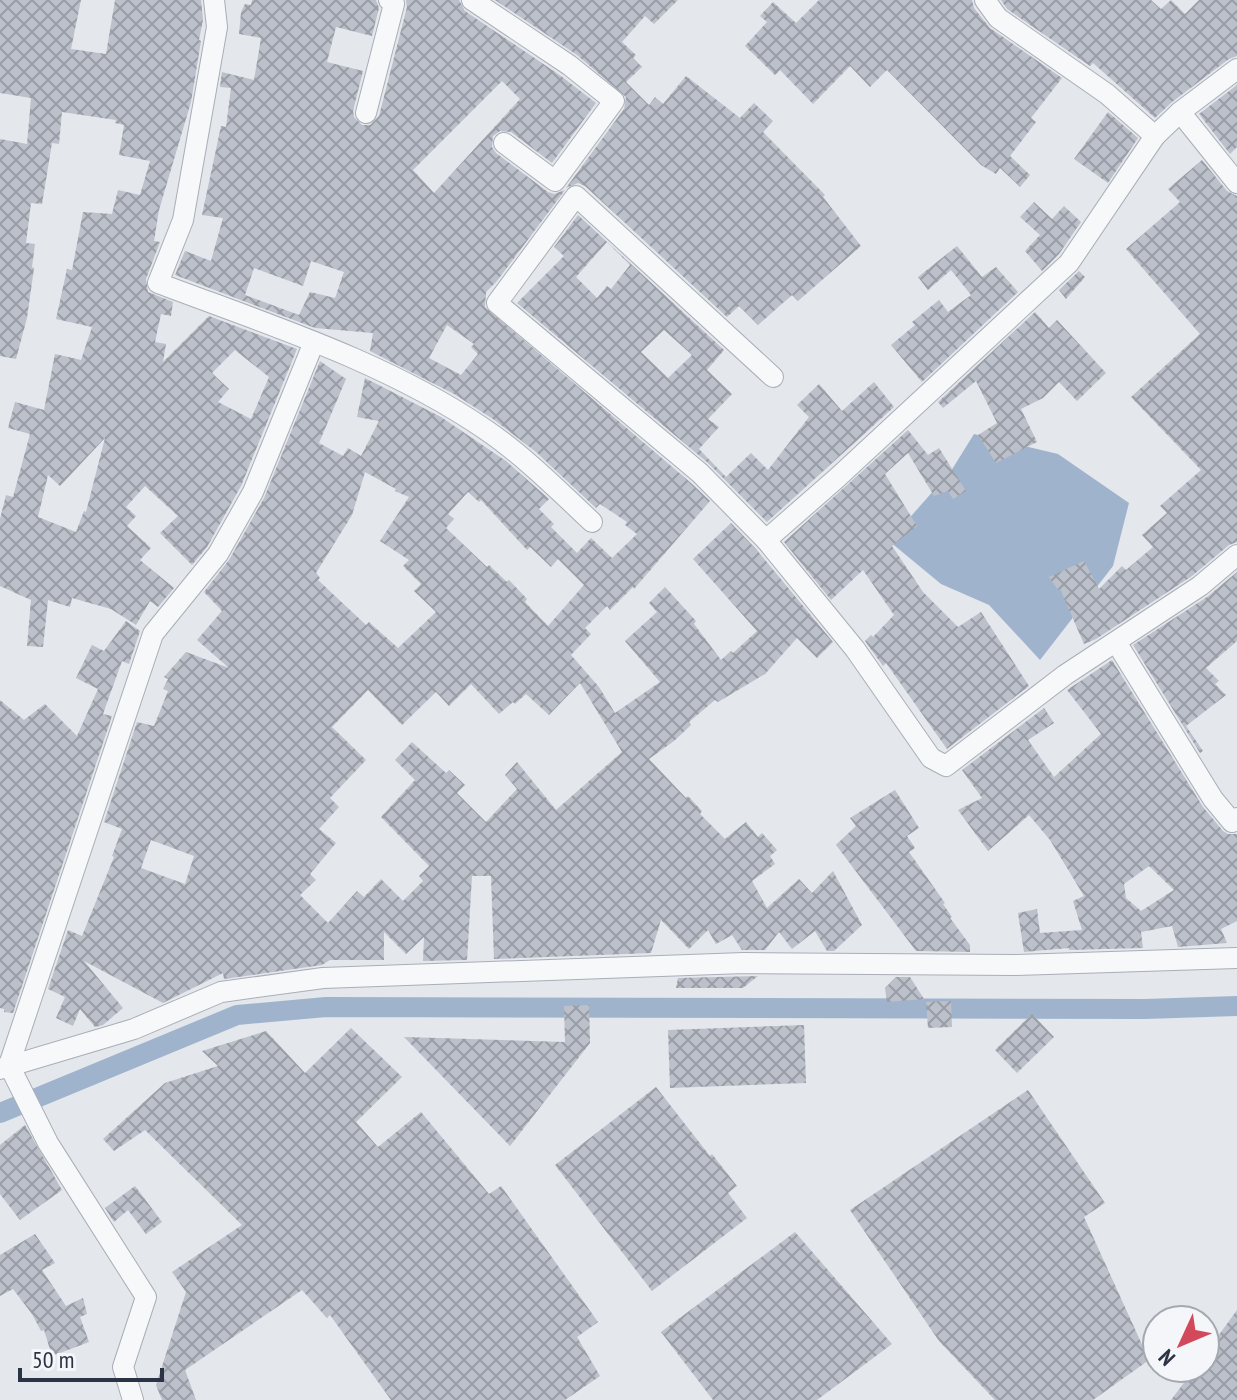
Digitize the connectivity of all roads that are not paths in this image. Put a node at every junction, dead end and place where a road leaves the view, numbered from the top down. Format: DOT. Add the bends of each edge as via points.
graph roads {
  1 [pos="214,0"];
  2 [pos="389,0"];
  3 [pos="472,0"];
  4 [pos="985,0"];
  5 [pos="1237,69"];
  6 [pos="1180,112"];
  7 [pos="366,113"];
  8 [pos="1155,136"];
  9 [pos="504,143"];
  10 [pos="1237,183"];
  11 [pos="314,342"];
  12 [pos="773,377"];
  13 [pos="592,522"];
  14 [pos="766,540"];
  15 [pos="1237,555"];
  16 [pos="1116,642"];
  17 [pos="1237,818"];
  18 [pos="1237,958"];
  19 [pos="5,1067"];
  20 [pos="133,1400"];
  1 -- 11 [label="street" via="217,27 183,220 158,283"];
  2 -- 7 [label="street" via="394,4"];
  3 -- 9 [label="street" via="614,101 555,181"];
  4 -- 8 [label="street" via="998,18 1107,94"];
  5 -- 6 [label="street"];
  6 -- 8 [label="street"];
  6 -- 10 [label="street"];
  8 -- 14 [label="street" via="1069,263"];
  11 -- 13 [label="street" via="418,389 487,430"];
  11 -- 19 [label="street" via="253,492 218,554 153,634"];
  12 -- 14 [label="street" via="576,196 497,303 700,473"];
  14 -- 16 [label="street" via="855,649 931,758 946,766"];
  15 -- 16 [label="street"];
  16 -- 17 [label="street" via="1213,799 1232,822"];
  18 -- 19 [label="street" via="1016,965 744,963 323,978 221,992 134,1029"];
  19 -- 20 [label="street" via="146,1297 123,1367"];
}
